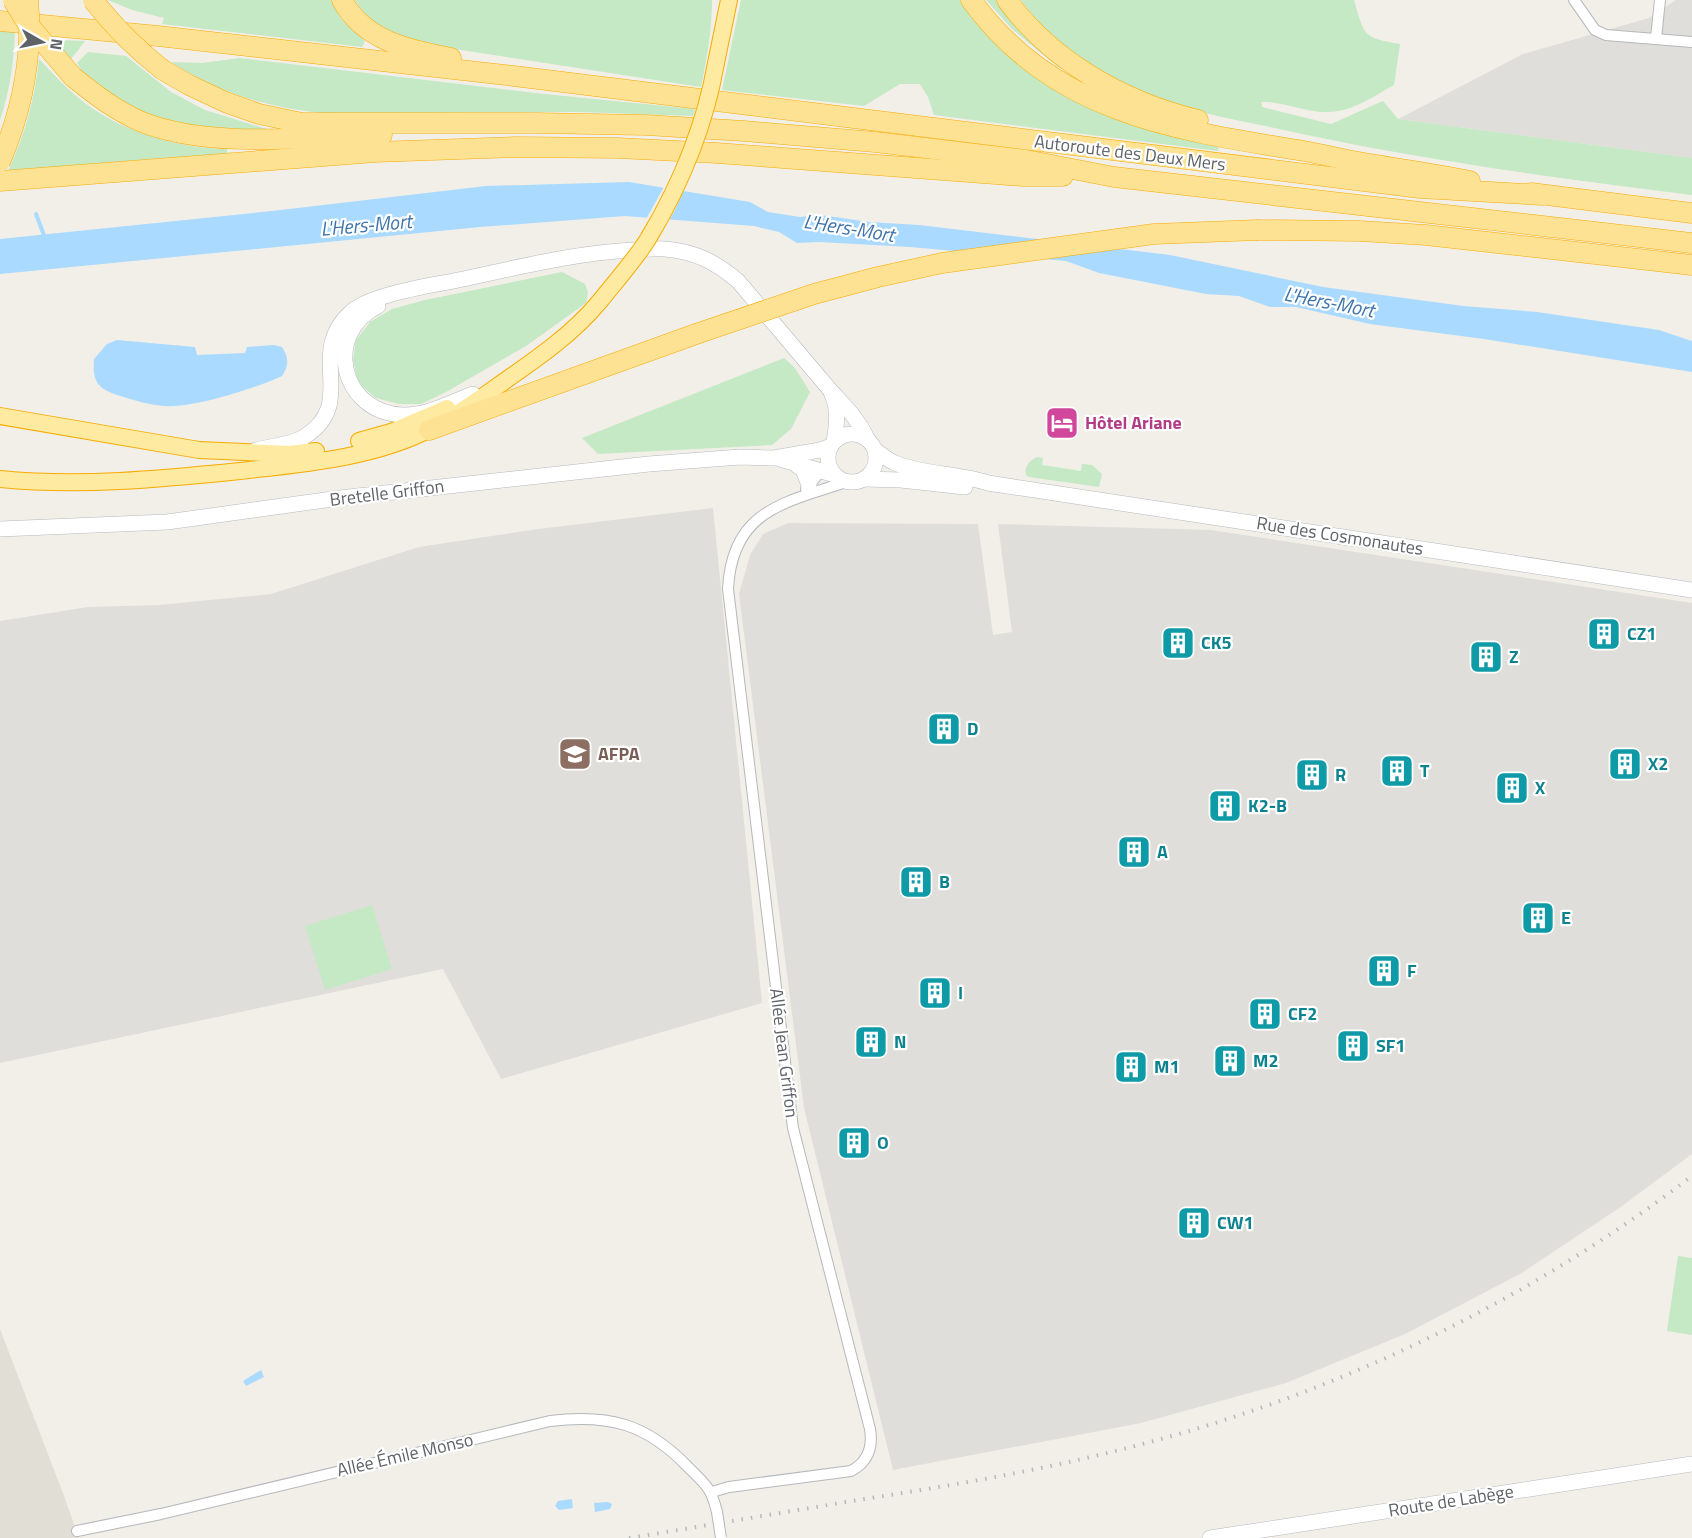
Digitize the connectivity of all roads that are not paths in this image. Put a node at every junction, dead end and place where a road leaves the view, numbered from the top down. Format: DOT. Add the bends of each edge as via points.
graph roads {
  1 [pos="13,0"];
  2 [pos="28,0"];
  3 [pos="93,0"];
  4 [pos="342,0"];
  5 [pos="971,0"];
  6 [pos="1007,0"];
  7 [pos="1574,0"];
  8 [pos="1660,0"];
  9 [pos="726,4"];
  10 [pos="0,21"];
  11 [pos="1656,38"];
  12 [pos="1692,42"];
  13 [pos="514,76"];
  14 [pos="451,122"];
  15 [pos="1316,153"];
  16 [pos="0,162"];
  17 [pos="1114,177"];
  18 [pos="0,181"];
  19 [pos="1542,195"];
  20 [pos="1692,213"];
  21 [pos="1692,243"];
  22 [pos="1692,265"];
  23 [pos="408,291"];
  24 [pos="600,301"];
  25 [pos="830,389"];
  26 [pos="473,394"];
  27 [pos="0,416"];
  28 [pos="429,430"];
  29 [pos="832,444"];
  30 [pos="871,444"];
  31 [pos="252,451"];
  32 [pos="774,458"];
  33 [pos="795,464"];
  34 [pos="833,472"];
  35 [pos="0,479"];
  36 [pos="864,480"];
  37 [pos="988,483"];
  38 [pos="806,490"];
  39 [pos="0,529"];
  40 [pos="1692,590"];
  41 [pos="1692,1464"];
  42 [pos="712,1492"];
  43 [pos="77,1531"];
  44 [pos="721,1538"];
  45 [pos="1210,1538"];
  1 -- 14 [label="highway, bridge" via="27,23 73,77 128,115 163,129 247,139 411,134"];
  2 -- 16 [label="highway, bridge" via="24,84"];
  3 -- 14 [label="highway, bridge" via="128,41 163,70 225,102 259,114 302,123"];
  4 -- 13 [label="highway" via="353,18 378,36 411,49"];
  5 -- 15 [label="highway" via="1028,61 1098,103 1176,128"];
  6 -- 15 [label="highway" via="1061,55 1119,92 1180,116"];
  7 -- 11 [label="street" via="1595,30 1606,35"];
  8 -- 11 [label="street"];
  9 -- 24 [label="highway, bridge" via="701,125 677,185 647,240"];
  10 -- 13 [label="highway"];
  11 -- 12 [label="street"];
  13 -- 19 [label="highway, Autoroute des Deux Mers" via="1420,188"];
  14 -- 17 [label="highway" via="744,131 1026,160"];
  15 -- 19 [label="highway"];
  17 -- 18 [label="highway" via="1023,176 618,148 515,147 375,152"];
  17 -- 21 [label="highway"];
  19 -- 20 [label="highway"];
  22 -- 28 [label="highway, bridge" via="1426,235 1258,230 1143,235 942,263 813,294"];
  23 -- 25 [label="main road" via="575,255 663,249 688,253 706,258 738,281"];
  23 -- 26 [label="main road" via="371,309 354,325 345,348 345,370 352,389 365,403 402,416"];
  23 -- 31 [label="main road" via="368,301 336,327 330,346 332,400 315,428 303,438"];
  24 -- 26 [label="highway" via="541,348"];
  24 -- 28 [label="highway" via="557,344"];
  25 -- 29 [label="main road" via="837,415"];
  25 -- 30 [label="main road" via="851,411"];
  26 -- 31 [label="highway" via="391,432 325,450"];
  27 -- 31 [label="highway" via="199,450"];
  28 -- 35 [label="highway" via="386,446 285,466 92,483"];
  29 -- 30 [label="main road" via="846,434 860,435"];
  29 -- 32 [label="main road, Bretelle Griffon" via="820,450"];
  29 -- 34 [label="main road"];
  30 -- 36 [label="main road" via="876,463"];
  30 -- 37 [label="main road, Rue des Cosmonautes" via="895,463"];
  32 -- 33 [label="main road, Bretelle Griffon"];
  32 -- 39 [label="main road, Bretelle Griffon" via="649,464 340,498 167,522"];
  33 -- 34 [label="main road, Bretelle Griffon"];
  33 -- 38 [label="main road" via="803,470"];
  34 -- 36 [label="main road" via="852,482"];
  34 -- 38 [label="street, Allée Jean Griffon"];
  34 -- 38 [label="street, Allée Jean Griffon"];
  36 -- 37 [label="main road, Rue des Cosmonautes" via="969,488"];
  37 -- 40 [label="main road, Rue des Cosmonautes"];
  38 -- 42 [label="street, Allée Jean Griffon" via="762,515 741,537 731,560 728,589 793,1128 871,1444 863,1463 851,1471"];
  41 -- 45 [label="main road, Route de Labège"];
  42 -- 43 [label="street, Allée Émile Monso" via="677,1456 642,1430 602,1419 575,1418 550,1420"];
  42 -- 44 [label="street, bridge"];
}
